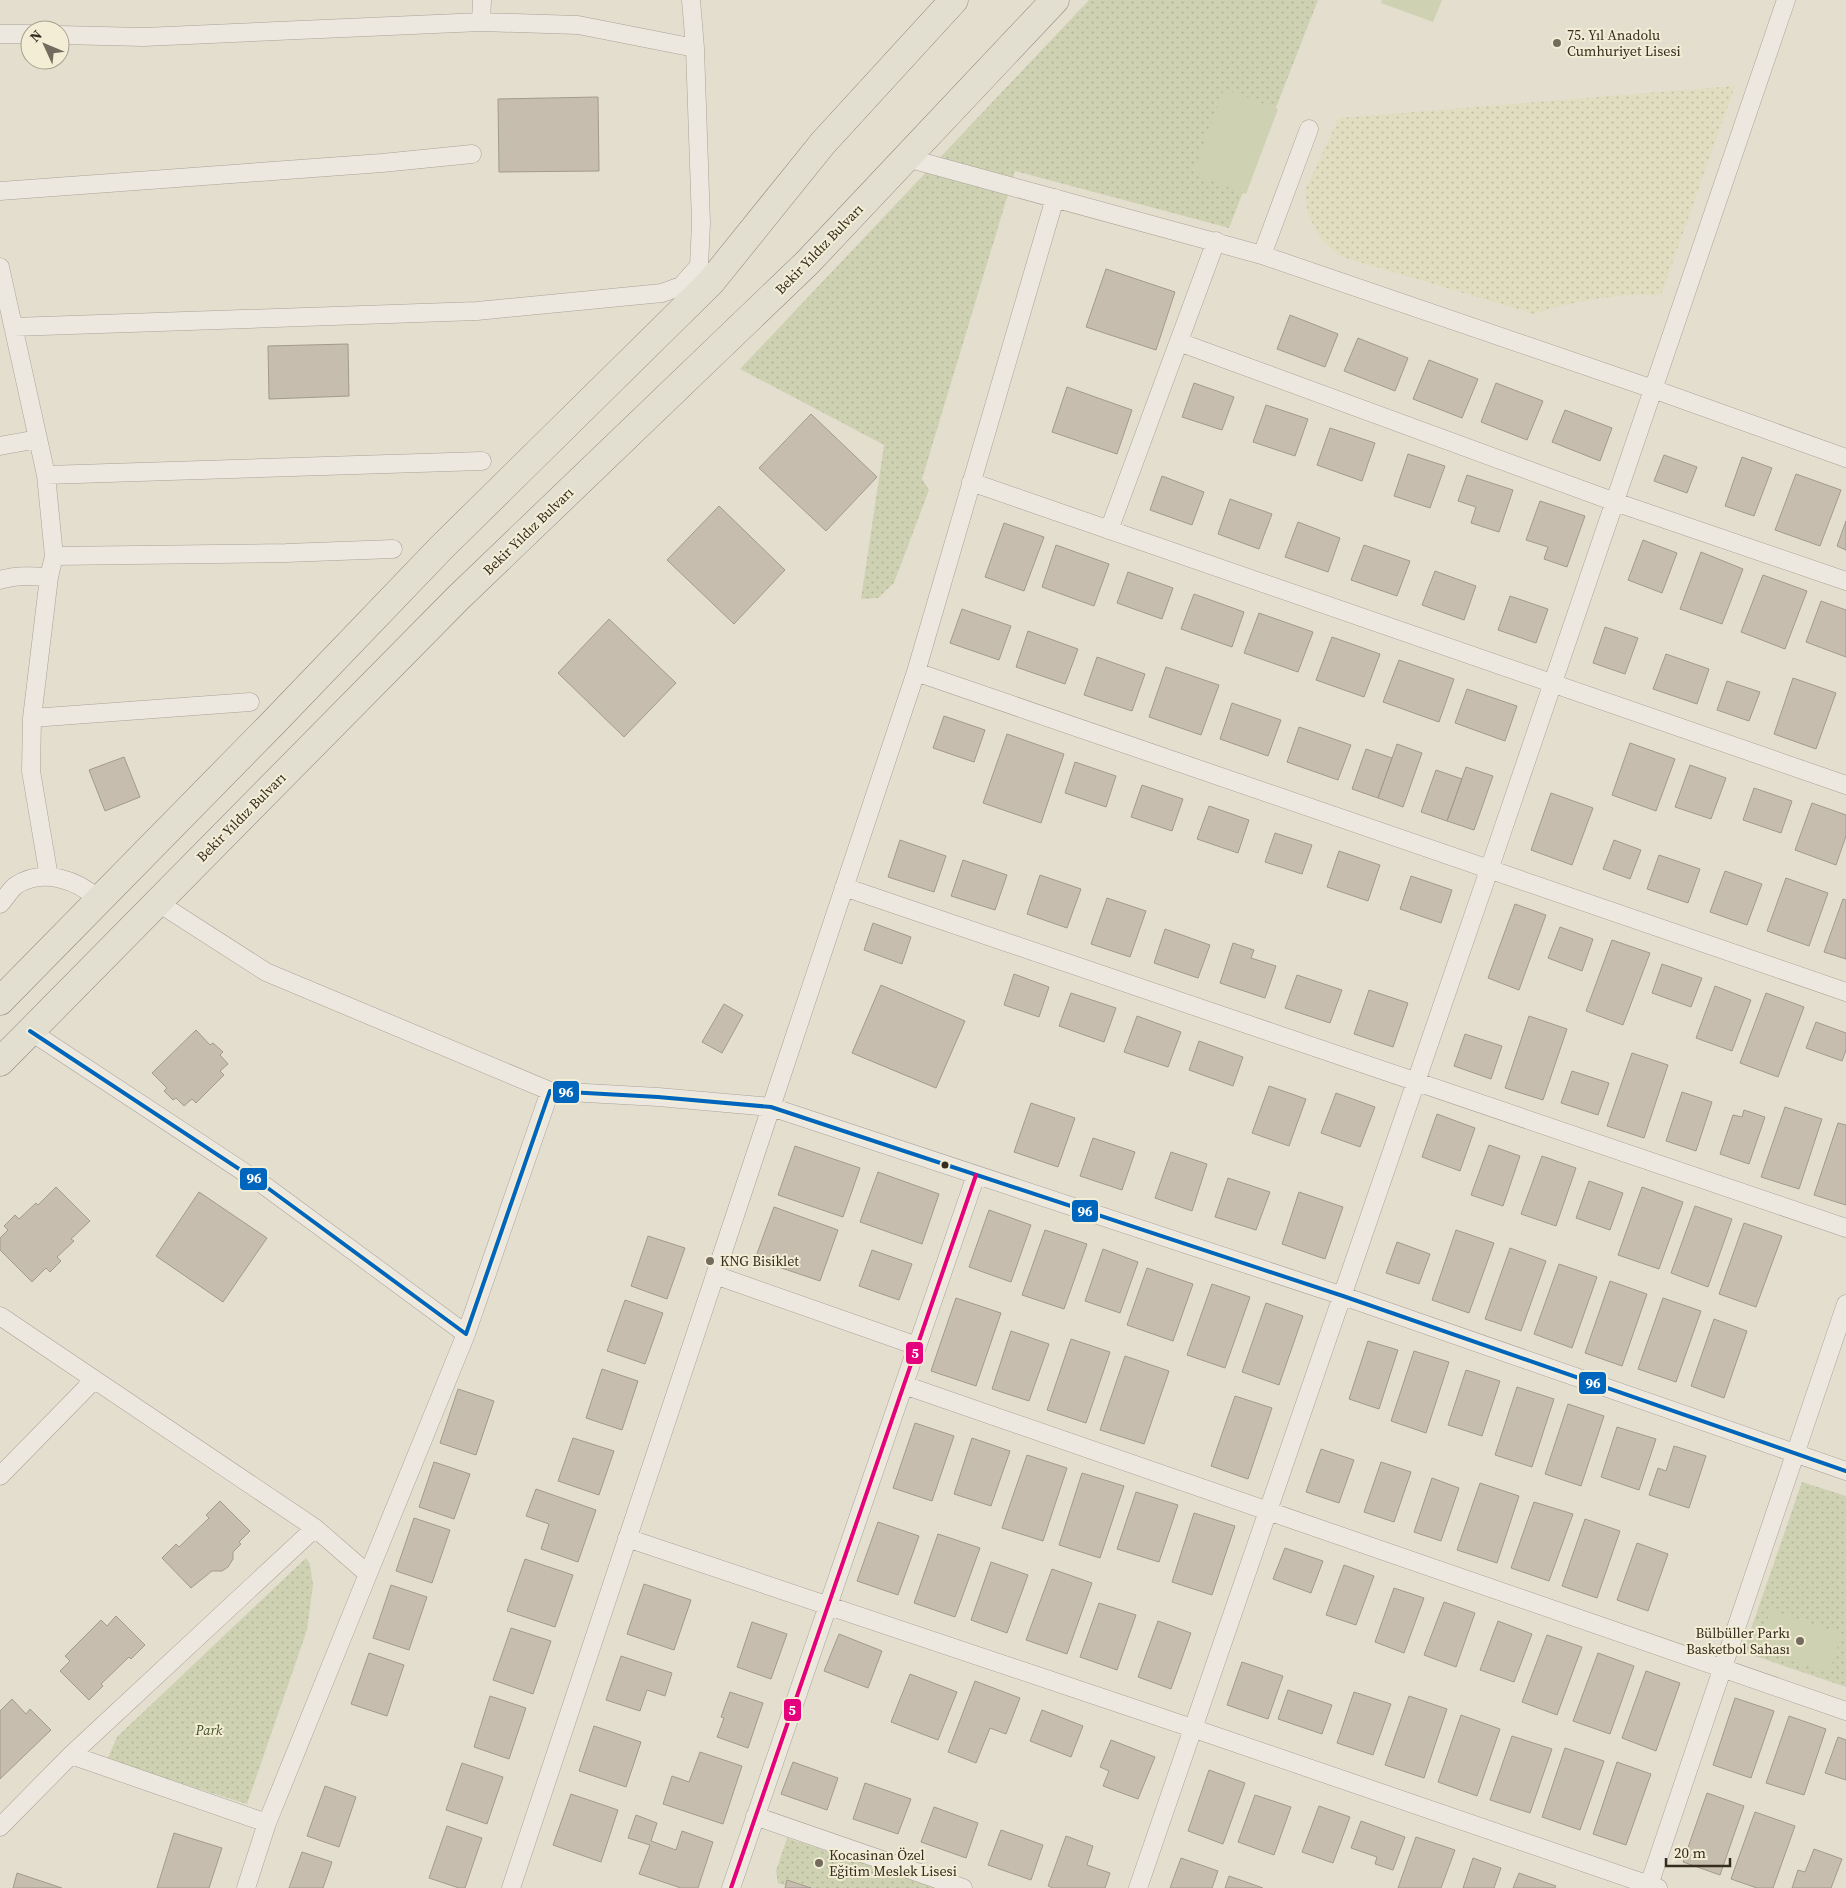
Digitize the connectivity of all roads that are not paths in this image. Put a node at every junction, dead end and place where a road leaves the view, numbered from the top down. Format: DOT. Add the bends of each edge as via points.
graph roads {
  1 [pos="482,0"];
  2 [pos="691,0"];
  3 [pos="954,0"];
  4 [pos="1056,0"];
  5 [pos="1786,0"];
  6 [pos="481,22"];
  7 [pos="0,34"];
  8 [pos="20,34"];
  9 [pos="70,35"];
  10 [pos="695,48"];
  11 [pos="1308,129"];
  12 [pos="472,154"];
  13 [pos="907,158"];
  14 [pos="0,191"];
  15 [pos="1055,198"];
  16 [pos="1216,241"];
  17 [pos="1262,255"];
  18 [pos="0,267"];
  19 [pos="705,274"];
  20 [pos="13,327"];
  21 [pos="1179,342"];
  22 [pos="1653,389"];
  23 [pos="38,439"];
  24 [pos="0,446"];
  25 [pos="1846,458"];
  26 [pos="482,461"];
  27 [pos="46,475"];
  28 [pos="972,482"];
  29 [pos="1615,502"];
  30 [pos="1109,530"];
  31 [pos="393,549"];
  32 [pos="54,556"];
  33 [pos="49,577"];
  34 [pos="0,580"];
  35 [pos="1846,581"];
  36 [pos="916,672"];
  37 [pos="1553,684"];
  38 [pos="250,702"];
  39 [pos="32,718"];
  40 [pos="1846,785"];
  41 [pos="1490,870"];
  42 [pos="49,877"];
  43 [pos="844,887"];
  44 [pos="99,900"];
  45 [pos="157,902"];
  46 [pos="0,904"];
  47 [pos="1846,992"];
  48 [pos="0,1001"];
  49 [pos="30,1031"];
  50 [pos="0,1062"];
  51 [pos="1416,1082"];
  52 [pos="550,1091"];
  53 [pos="771,1107"];
  54 [pos="976,1175"];
  55 [pos="1846,1228"];
  56 [pos="715,1275"];
  57 [pos="1343,1296"];
  58 [pos="1846,1304"];
  59 [pos="0,1316"];
  60 [pos="466,1334"];
  61 [pos="917,1346"];
  62 [pos="94,1380"];
  63 [pos="904,1385"];
  64 [pos="1796,1454"];
  65 [pos="1846,1471"];
  66 [pos="0,1476"];
  67 [pos="1268,1511"];
  68 [pos="315,1528"];
  69 [pos="627,1538"];
  70 [pos="368,1574"];
  71 [pos="828,1606"];
  72 [pos="1723,1668"];
  73 [pos="1846,1711"];
  74 [pos="1192,1728"];
  75 [pos="70,1755"];
  76 [pos="756,1816"];
  77 [pos="267,1823"];
  78 [pos="0,1827"];
  79 [pos="1652,1887"];
  80 [pos="246,1888"];
  81 [pos="511,1888"];
  82 [pos="731,1888"];
  83 [pos="963,1888"];
  84 [pos="1138,1888"];
  1 -- 6 [label="street"];
  2 -- 10 [label="street"];
  3 -- 19 [label="main road"];
  4 -- 13 [label="main road, Bekir Yıldız Bulvarı"];
  5 -- 22 [label="street"];
  6 -- 9 [label="street" via="144,37"];
  6 -- 10 [label="street" via="578,25"];
  7 -- 8 [label="street"];
  10 -- 19 [label="street"];
  11 -- 17 [label="street"];
  12 -- 14 [label="street"];
  13 -- 15 [label="street"];
  13 -- 45 [label="main road, Bekir Yıldız Bulvarı" via="807,263 458,598"];
  15 -- 16 [label="street"];
  15 -- 28 [label="street"];
  16 -- 17 [label="street"];
  16 -- 21 [label="street"];
  17 -- 22 [label="street"];
  18 -- 20 [label="street"];
  19 -- 20 [label="street" via="662,293 477,312"];
  19 -- 44 [label="main road"];
  20 -- 23 [label="street"];
  21 -- 29 [label="street"];
  21 -- 30 [label="street"];
  22 -- 25 [label="street"];
  22 -- 29 [label="street"];
  23 -- 24 [label="street"];
  23 -- 27 [label="street"];
  26 -- 27 [label="street"];
  27 -- 32 [label="street"];
  28 -- 30 [label="street"];
  28 -- 36 [label="street"];
  29 -- 35 [label="street"];
  29 -- 37 [label="street"];
  30 -- 37 [label="street"];
  31 -- 32 [label="street"];
  32 -- 33 [label="street"];
  33 -- 34 [label="street"];
  33 -- 39 [label="street"];
  36 -- 41 [label="street"];
  36 -- 43 [label="street"];
  37 -- 40 [label="street"];
  37 -- 41 [label="street"];
  38 -- 39 [label="street"];
  39 -- 42 [label="street" via="31,771"];
  41 -- 47 [label="street"];
  41 -- 51 [label="street"];
  42 -- 44 [label="street" via="72,881"];
  42 -- 46 [label="street" via="15,886"];
  43 -- 51 [label="street"];
  43 -- 53 [label="street"];
  44 -- 48 [label="main road"];
  45 -- 49 [label="main road, Bekir Yıldız Bulvarı"];
  45 -- 52 [label="street" via="266,972"];
  49 -- 50 [label="main road, Bekir Yıldız Bulvarı"];
  49 -- 60 [label="street" via="265,1186"];
  51 -- 55 [label="street"];
  51 -- 57 [label="street"];
  52 -- 53 [label="street"];
  52 -- 60 [label="street"];
  53 -- 54 [label="street"];
  53 -- 56 [label="street"];
  54 -- 57 [label="street"];
  54 -- 61 [label="street"];
  56 -- 61 [label="street"];
  56 -- 69 [label="street"];
  57 -- 64 [label="street"];
  57 -- 67 [label="street"];
  58 -- 64 [label="street"];
  59 -- 62 [label="street"];
  60 -- 70 [label="street"];
  61 -- 63 [label="street"];
  62 -- 66 [label="street"];
  62 -- 68 [label="street"];
  63 -- 67 [label="street"];
  63 -- 71 [label="street"];
  64 -- 65 [label="street"];
  64 -- 72 [label="street"];
  67 -- 72 [label="street"];
  67 -- 74 [label="street"];
  68 -- 70 [label="street"];
  68 -- 75 [label="street"];
  69 -- 71 [label="street"];
  69 -- 81 [label="street"];
  70 -- 77 [label="street"];
  71 -- 74 [label="street"];
  71 -- 76 [label="street"];
  72 -- 73 [label="street"];
  72 -- 79 [label="street"];
  74 -- 79 [label="street"];
  74 -- 84 [label="street"];
  75 -- 77 [label="street"];
  75 -- 78 [label="street"];
  76 -- 82 [label="street"];
  76 -- 83 [label="street"];
  77 -- 80 [label="street"];
}
